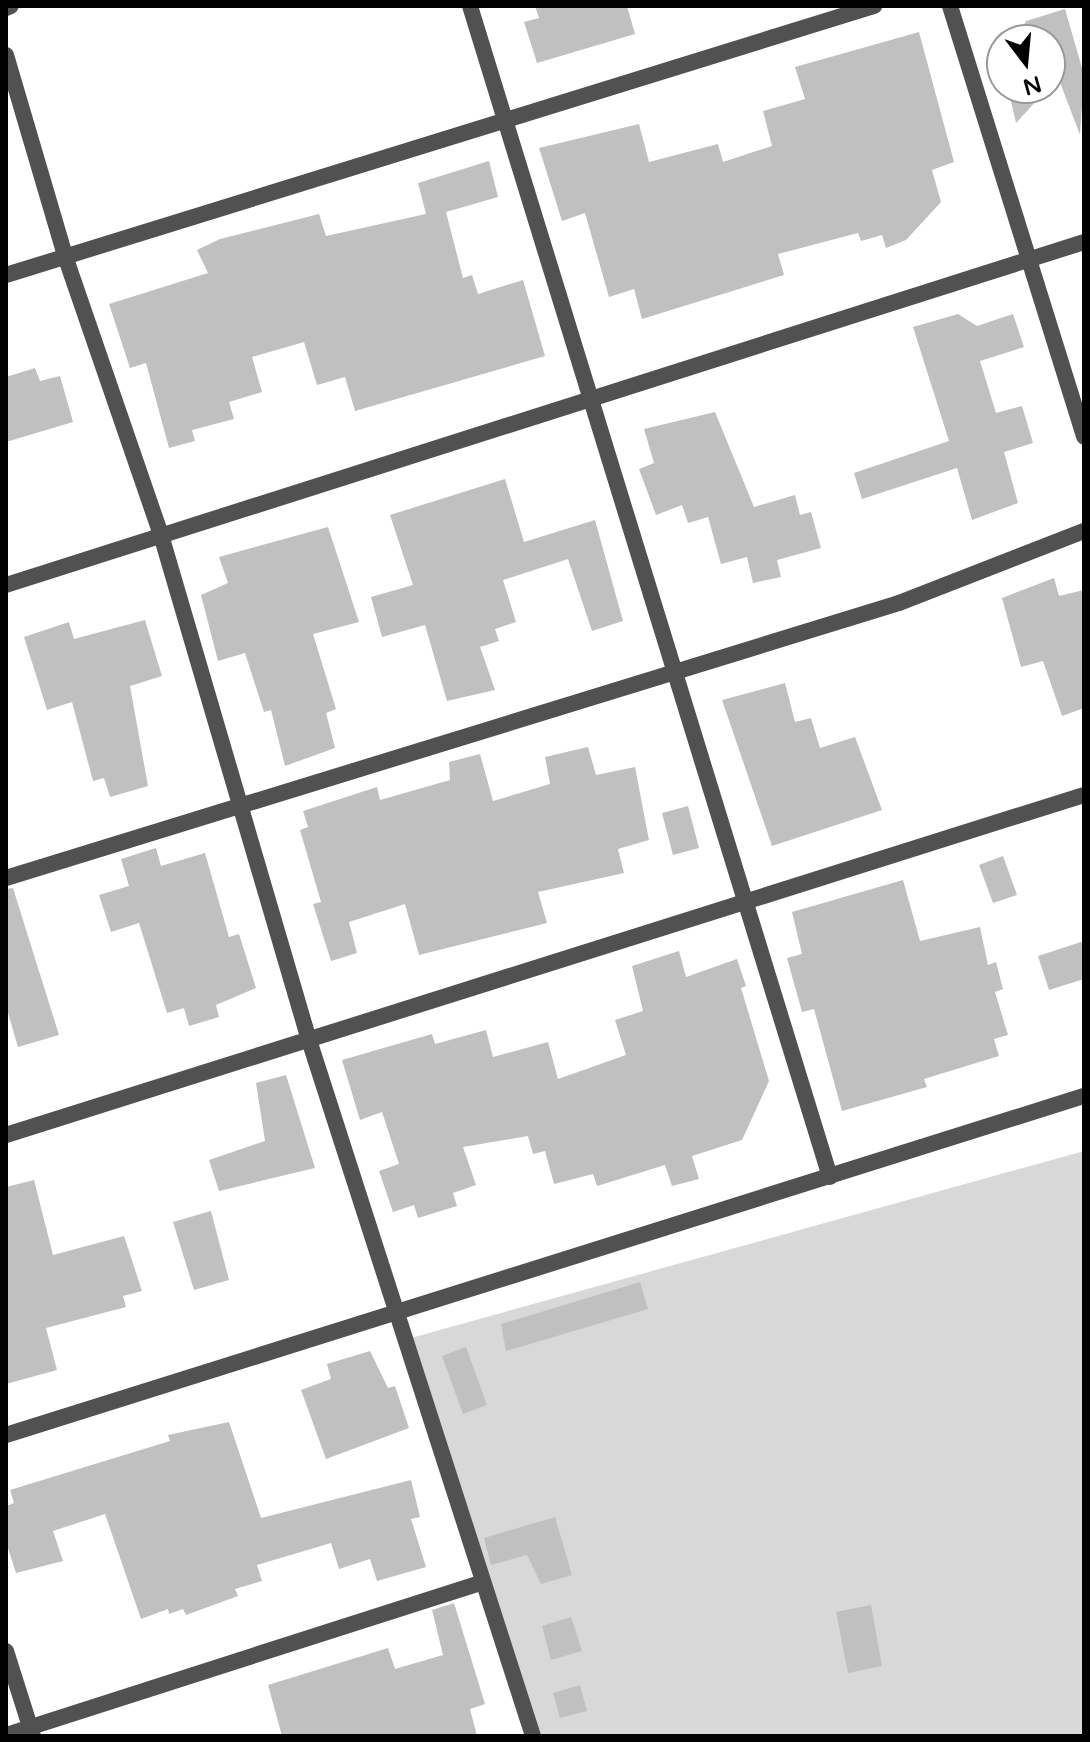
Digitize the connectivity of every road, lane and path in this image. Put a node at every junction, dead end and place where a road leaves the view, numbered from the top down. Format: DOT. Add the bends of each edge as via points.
graph roads {
  1 [pos="470,6"];
  2 [pos="874,6"];
  3 [pos="950,6"];
  4 [pos="6,55"];
  5 [pos="505,118"];
  6 [pos="1084,242"];
  7 [pos="65,256"];
  8 [pos="1026,260"];
  9 [pos="6,275"];
  10 [pos="590,401"];
  11 [pos="1084,437"];
  12 [pos="1084,531"];
  13 [pos="161,535"];
  14 [pos="6,585"];
  15 [pos="673,673"];
  16 [pos="1084,795"];
  17 [pos="239,806"];
  18 [pos="6,878"];
  19 [pos="745,906"];
  20 [pos="309,1040"];
  21 [pos="1084,1096"];
  22 [pos="6,1135"];
  23 [pos="830,1177"];
  24 [pos="398,1312"];
  25 [pos="6,1435"];
  26 [pos="483,1582"];
  27 [pos="6,1651"];
  28 [pos="32,1732"];
  29 [pos="6,1735"];
  30 [pos="533,1736"];
  1 -- 5 [label="street"];
  2 -- 5 [label="street"];
  3 -- 8 [label="street"];
  4 -- 7 [label="street"];
  5 -- 7 [label="street"];
  5 -- 10 [label="street"];
  6 -- 8 [label="street"];
  7 -- 9 [label="street"];
  7 -- 13 [label="street"];
  8 -- 10 [label="street"];
  8 -- 11 [label="street"];
  10 -- 13 [label="street"];
  10 -- 15 [label="street"];
  12 -- 15 [label="street" via="899,603"];
  13 -- 14 [label="street"];
  13 -- 17 [label="street"];
  15 -- 17 [label="street"];
  15 -- 19 [label="street"];
  16 -- 19 [label="street"];
  17 -- 18 [label="street"];
  17 -- 20 [label="street"];
  19 -- 20 [label="street"];
  19 -- 23 [label="street"];
  20 -- 22 [label="street"];
  20 -- 24 [label="street"];
  21 -- 23 [label="street"];
  23 -- 24 [label="street"];
  24 -- 25 [label="street"];
  24 -- 26 [label="street"];
  26 -- 28 [label="street"];
  26 -- 30 [label="street"];
  27 -- 28 [label="street"];
  28 -- 29 [label="street"];
}
